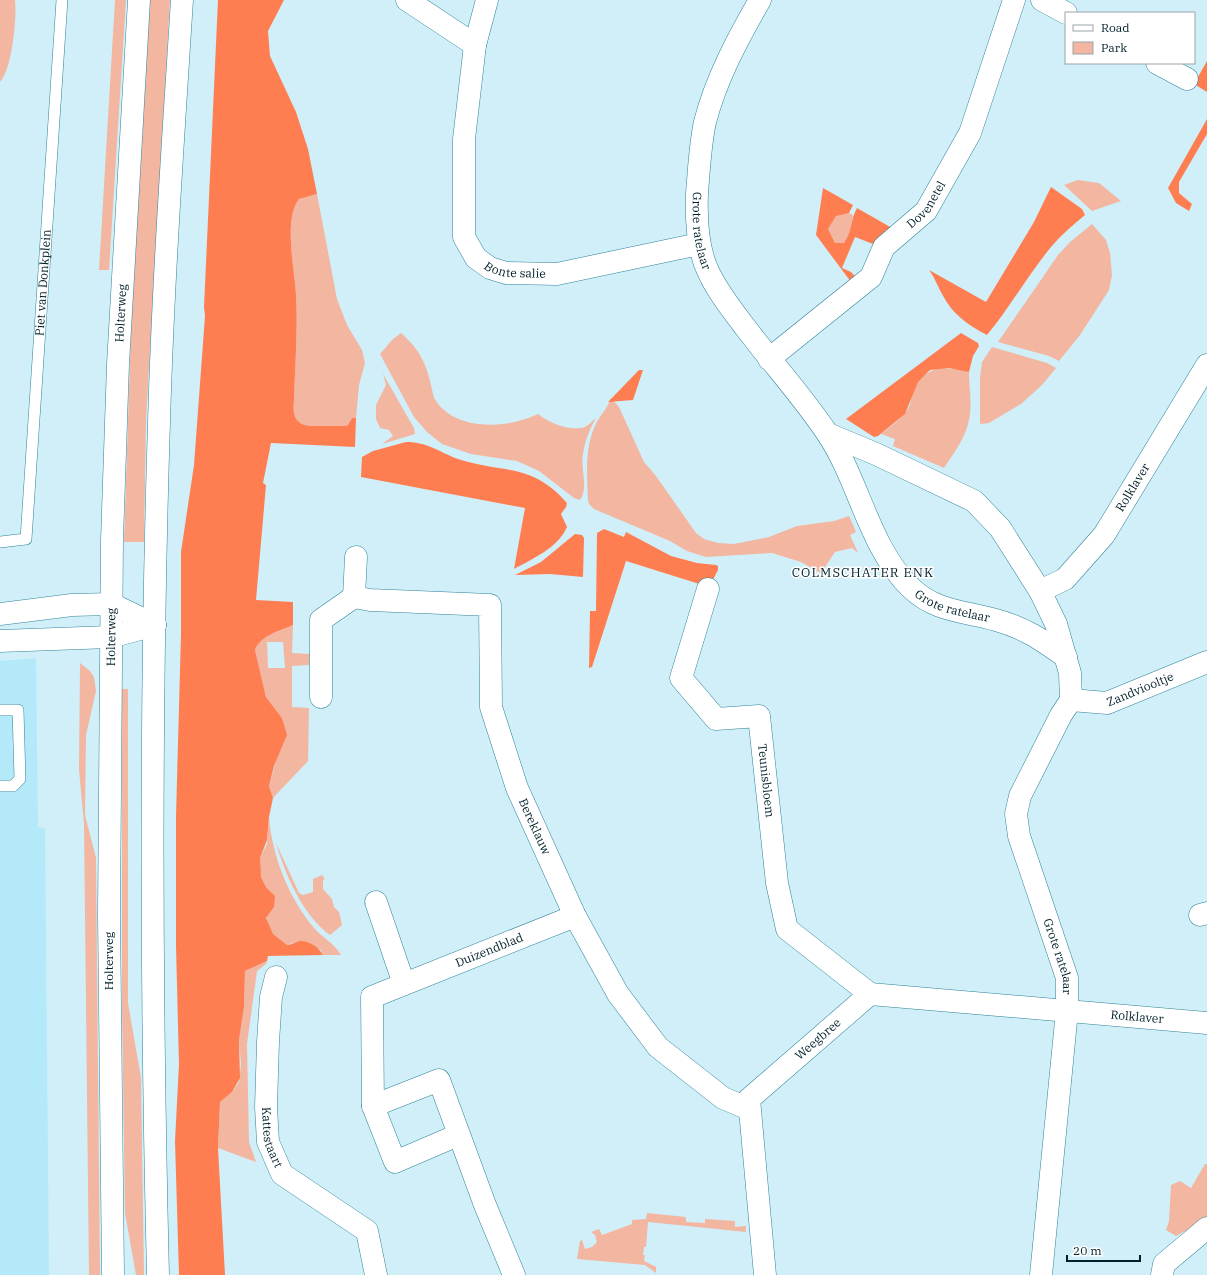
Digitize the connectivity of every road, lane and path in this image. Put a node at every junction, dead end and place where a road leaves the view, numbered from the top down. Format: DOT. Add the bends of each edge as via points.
graph roads {
  1 [pos="62,0"];
  2 [pos="139,0"];
  3 [pos="182,0"];
  4 [pos="406,0"];
  5 [pos="487,0"];
  6 [pos="760,0"];
  7 [pos="1014,0"];
  8 [pos="1042,0"];
  9 [pos="1065,12"];
  10 [pos="476,45"];
  11 [pos="1159,64"];
  12 [pos="1187,79"];
  13 [pos="700,244"];
  14 [pos="769,359"];
  15 [pos="1207,366"];
  16 [pos="828,434"];
  17 [pos="0,542"];
  18 [pos="356,557"];
  19 [pos="708,589"];
  20 [pos="1040,591"];
  21 [pos="354,597"];
  22 [pos="111,604"];
  23 [pos="0,614"];
  24 [pos="155,625"];
  25 [pos="110,637"];
  26 [pos="0,641"];
  27 [pos="1066,657"];
  28 [pos="1207,662"];
  29 [pos="321,697"];
  30 [pos="1071,700"];
  31 [pos="0,710"];
  32 [pos="0,786"];
  33 [pos="376,902"];
  34 [pos="575,916"];
  35 [pos="276,977"];
  36 [pos="404,984"];
  37 [pos="870,994"];
  38 [pos="1067,1011"];
  39 [pos="1207,1023"];
  40 [pos="374,1106"];
  41 [pos="749,1109"];
  42 [pos="458,1135"];
  43 [pos="1207,1228"];
  44 [pos="113,1275"];
  45 [pos="158,1275"];
  46 [pos="376,1275"];
  47 [pos="514,1275"];
  48 [pos="765,1275"];
  49 [pos="1041,1275"];
  50 [pos="1162,1275"];
  1 -- 17 [label="lane, Piet van Donkplein" via="26,539"];
  2 -- 22 [label="street, Holterweg" via="118,364"];
  3 -- 24 [label="street" via="159,418"];
  4 -- 10 [label="street"];
  5 -- 10 [label="street, Bonte salie"];
  6 -- 13 [label="street, Grote ratelaar" via="738,37 705,122 697,194"];
  7 -- 14 [label="street, Dovenetel" via="970,133 926,211 884,246 871,277"];
  8 -- 9 [label="street"];
  10 -- 13 [label="street, Bonte salie" via="464,139 464,237 476,258 490,268 506,273 557,274"];
  11 -- 12 [label="street"];
  13 -- 14 [label="street, Grote ratelaar" via="707,270 718,289"];
  14 -- 16 [label="street, Grote ratelaar"];
  15 -- 20 [label="street, Rolklaver" via="1104,535 1065,579"];
  16 -- 20 [label="street, Grote ratelaar" via="974,501 1000,528"];
  16 -- 27 [label="street, Grote ratelaar" via="848,471 883,551 910,587 930,603 1031,632"];
  18 -- 21 [label="street"];
  19 -- 37 [label="street, Teunisbloem" via="681,678 716,719 759,716 777,883 787,929"];
  20 -- 27 [label="street, Grote ratelaar" via="1056,624"];
  21 -- 29 [label="street" via="322,620"];
  21 -- 34 [label="street, Bereklauw" via="370,600 490,605 491,707 517,788"];
  22 -- 23 [label="street" via="72,605"];
  22 -- 24 [label="street"];
  22 -- 25 [label="street, Holterweg"];
  24 -- 25 [label="street"];
  24 -- 45 [label="street" via="153,879"];
  25 -- 26 [label="street"];
  25 -- 44 [label="street, Holterweg" via="109,947"];
  27 -- 30 [label="street, Grote ratelaar" via="1070,673"];
  28 -- 30 [label="street, Zandviooltje" via="1107,703"];
  30 -- 38 [label="street, Grote ratelaar" via="1020,796 1016,814 1019,836 1067,978"];
  31 -- 32 [label="lane" via="18,710 20,779 13,786"];
  33 -- 36 [label="street"];
  34 -- 36 [label="street, Duizendblad"];
  34 -- 41 [label="street, Bereklauw" via="618,994 658,1047 723,1098"];
  35 -- 46 [label="street, Kattestaart" via="271,997 268,1042 268,1142 282,1174 367,1231"];
  36 -- 40 [label="street, Duizendblad" via="372,997"];
  37 -- 38 [label="street"];
  37 -- 41 [label="street, Weegbree" via="749,1099"];
  38 -- 39 [label="street, Rolklaver"];
  38 -- 49 [label="street, Grote ratelaar"];
  40 -- 42 [label="street" via="439,1080"];
  40 -- 42 [label="street, Duizendblad" via="395,1162"];
  41 -- 48 [label="street"];
  42 -- 47 [label="street"];
  43 -- 50 [label="street" via="1164,1264"];
}
